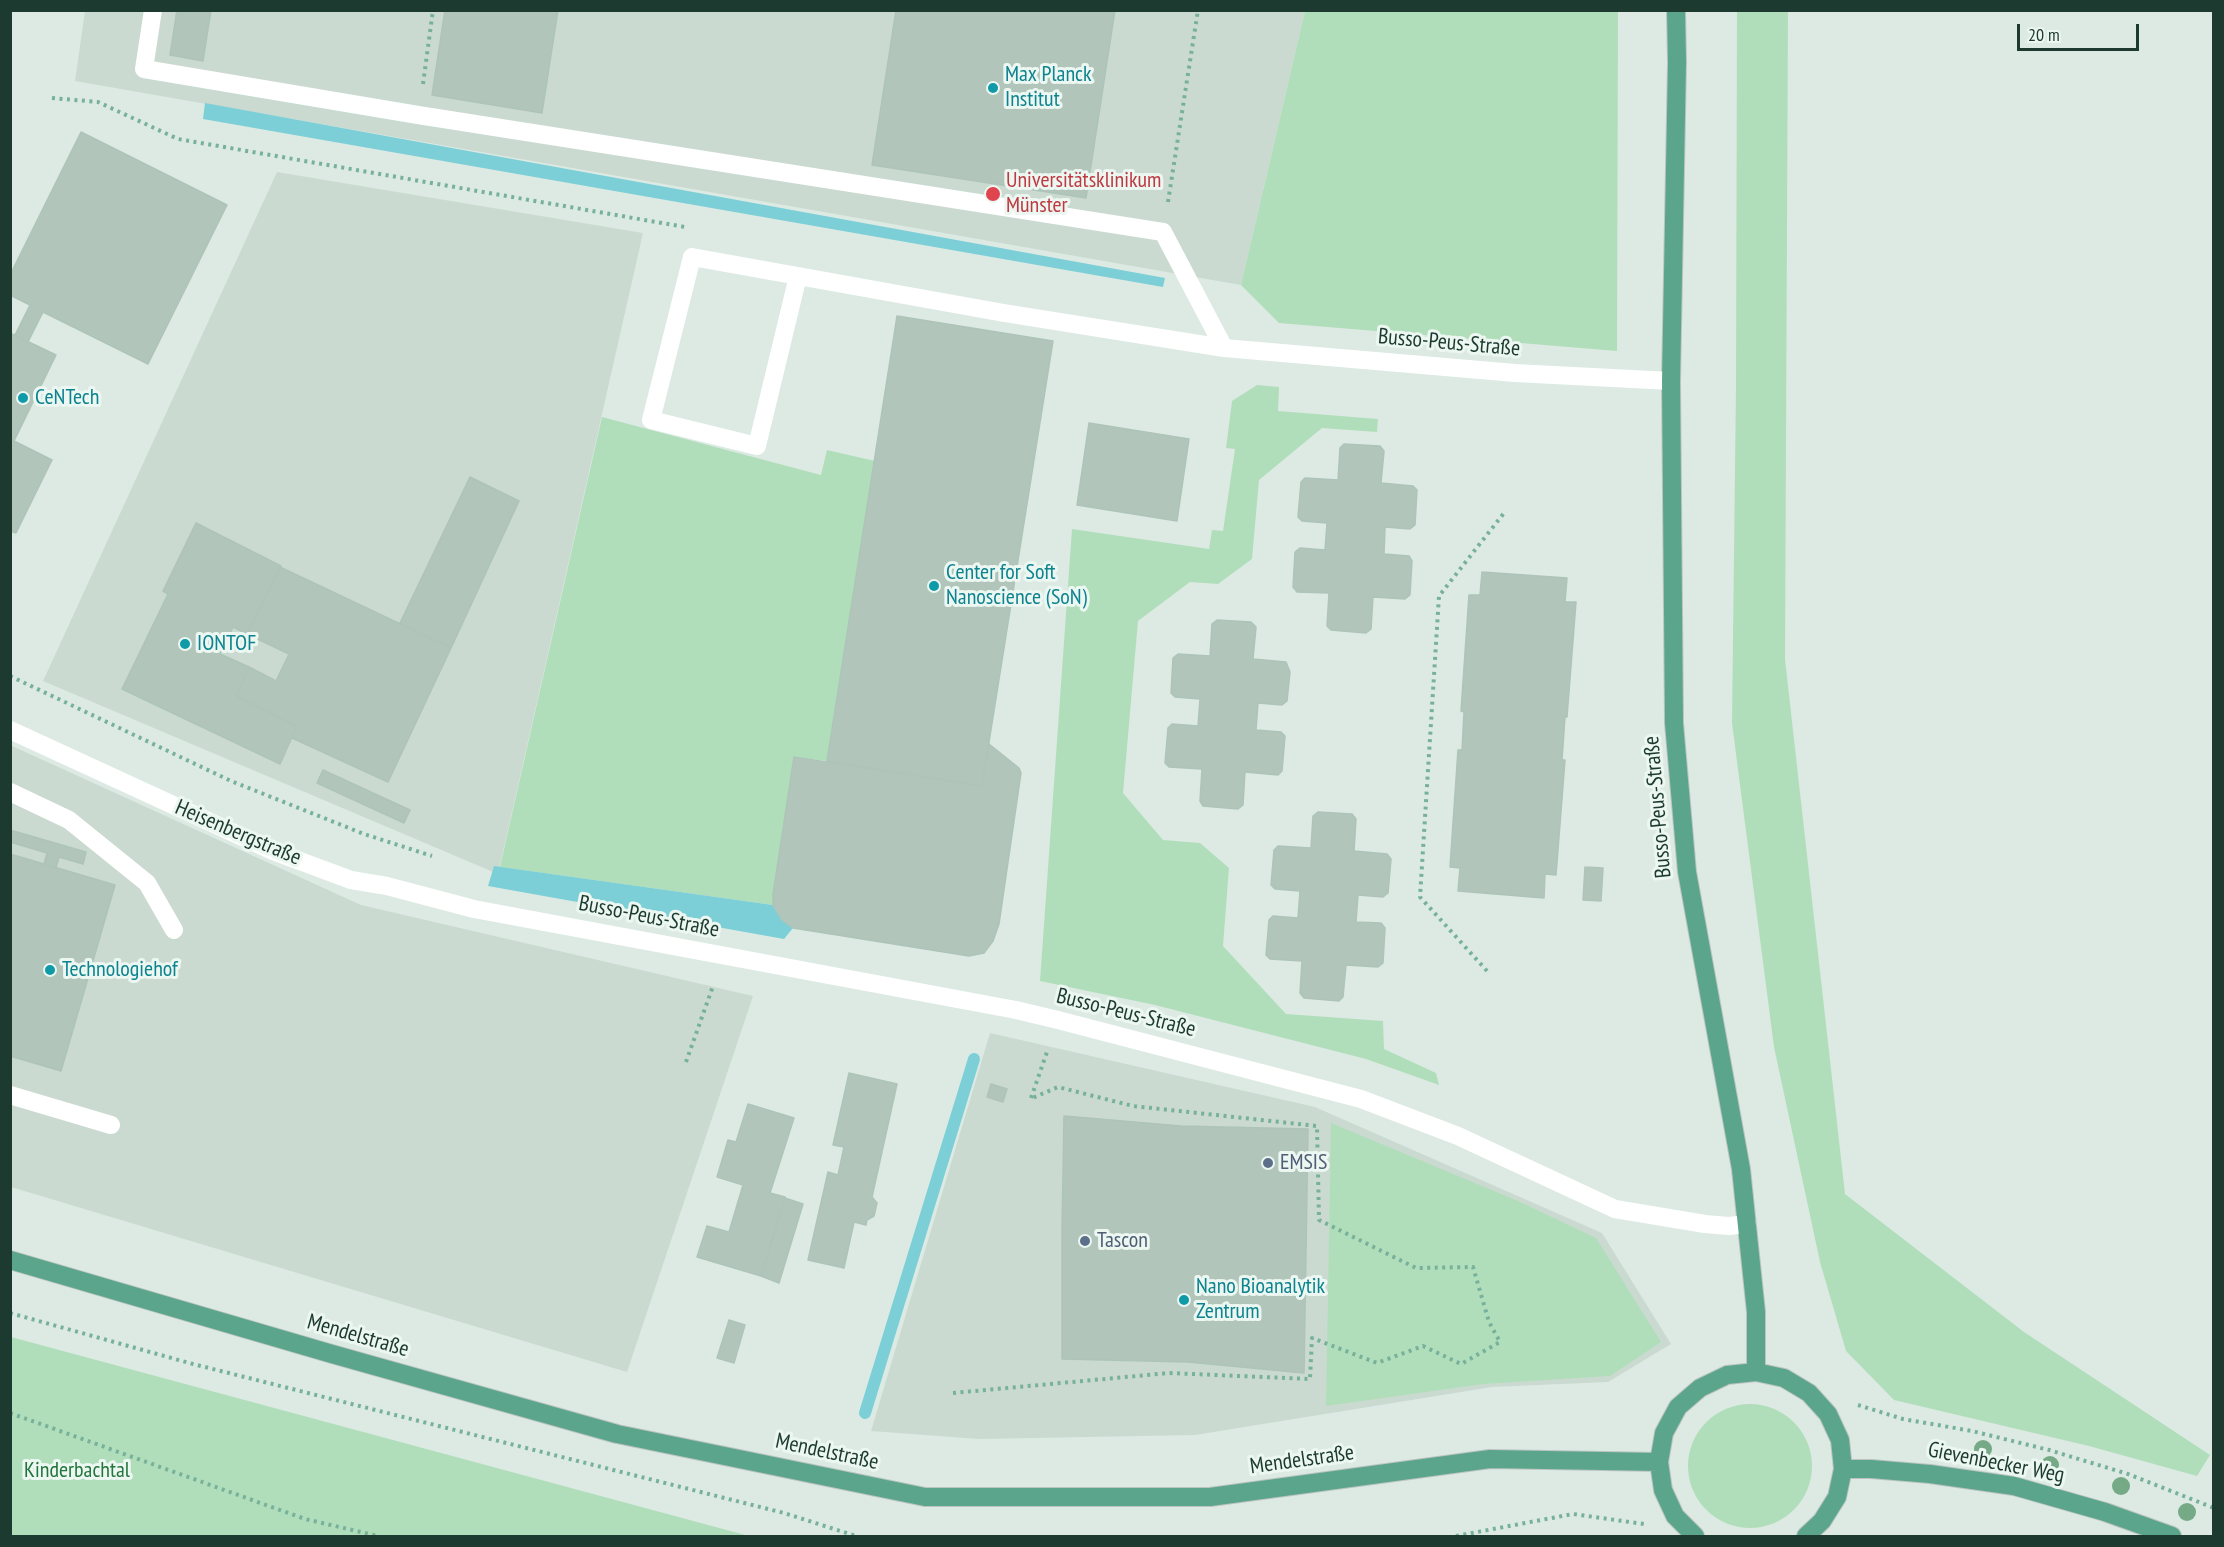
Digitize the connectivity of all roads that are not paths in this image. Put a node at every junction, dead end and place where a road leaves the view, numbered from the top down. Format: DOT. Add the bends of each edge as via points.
graph roads {
  1 [pos="153,10"];
  2 [pos="1676,10"];
  3 [pos="798,276"];
  4 [pos="1224,348"];
  5 [pos="1671,381"];
  6 [pos="10,730"];
  7 [pos="10,792"];
  8 [pos="474,909"];
  9 [pos="174,930"];
  10 [pos="10,1095"];
  11 [pos="111,1125"];
  12 [pos="1747,1224"];
  13 [pos="10,1260"];
  14 [pos="1756,1372"];
  15 [pos="1659,1462"];
  16 [pos="1843,1468"];
  17 [pos="1695,1536"];
  18 [pos="1806,1536"];
  19 [pos="2172,1536"];
  1 -- 4 [label="street" via="144,69 1163,232"];
  2 -- 5 [label="main road, Busso-Peus-Straße"];
  3 -- 3 [label="street, Busso-Peus-Straße" via="758,446 651,420 692,257"];
  3 -- 4 [label="street, Busso-Peus-Straße" via="1004,314"];
  4 -- 5 [label="street, Busso-Peus-Straße" via="1515,373"];
  5 -- 12 [label="main road, Busso-Peus-Straße" via="1674,723 1687,872 1734,1123"];
  6 -- 8 [label="street, Heisenbergstraße" via="273,851 351,880"];
  7 -- 9 [label="street" via="69,820 147,883"];
  8 -- 12 [label="street, Busso-Peus-Straße" via="1058,1020 1361,1099 1458,1136 1615,1209 1705,1224"];
  10 -- 11 [label="street"];
  12 -- 14 [label="main road, Busso-Peus-Straße" via="1756,1312"];
  13 -- 15 [label="main road, Mendelstraße" via="617,1434 925,1497 1210,1497 1490,1459"];
  14 -- 15 [label="main road" via="1727,1375 1700,1388 1678,1407 1664,1433"];
  14 -- 16 [label="main road" via="1784,1378 1809,1393 1828,1414 1840,1440"];
  15 -- 17 [label="main road" via="1663,1490 1675,1516"];
  16 -- 18 [label="main road" via="1837,1497 1822,1521"];
  16 -- 19 [label="main road, Gievenbecker Weg" via="1930,1474 2014,1486"];
}
